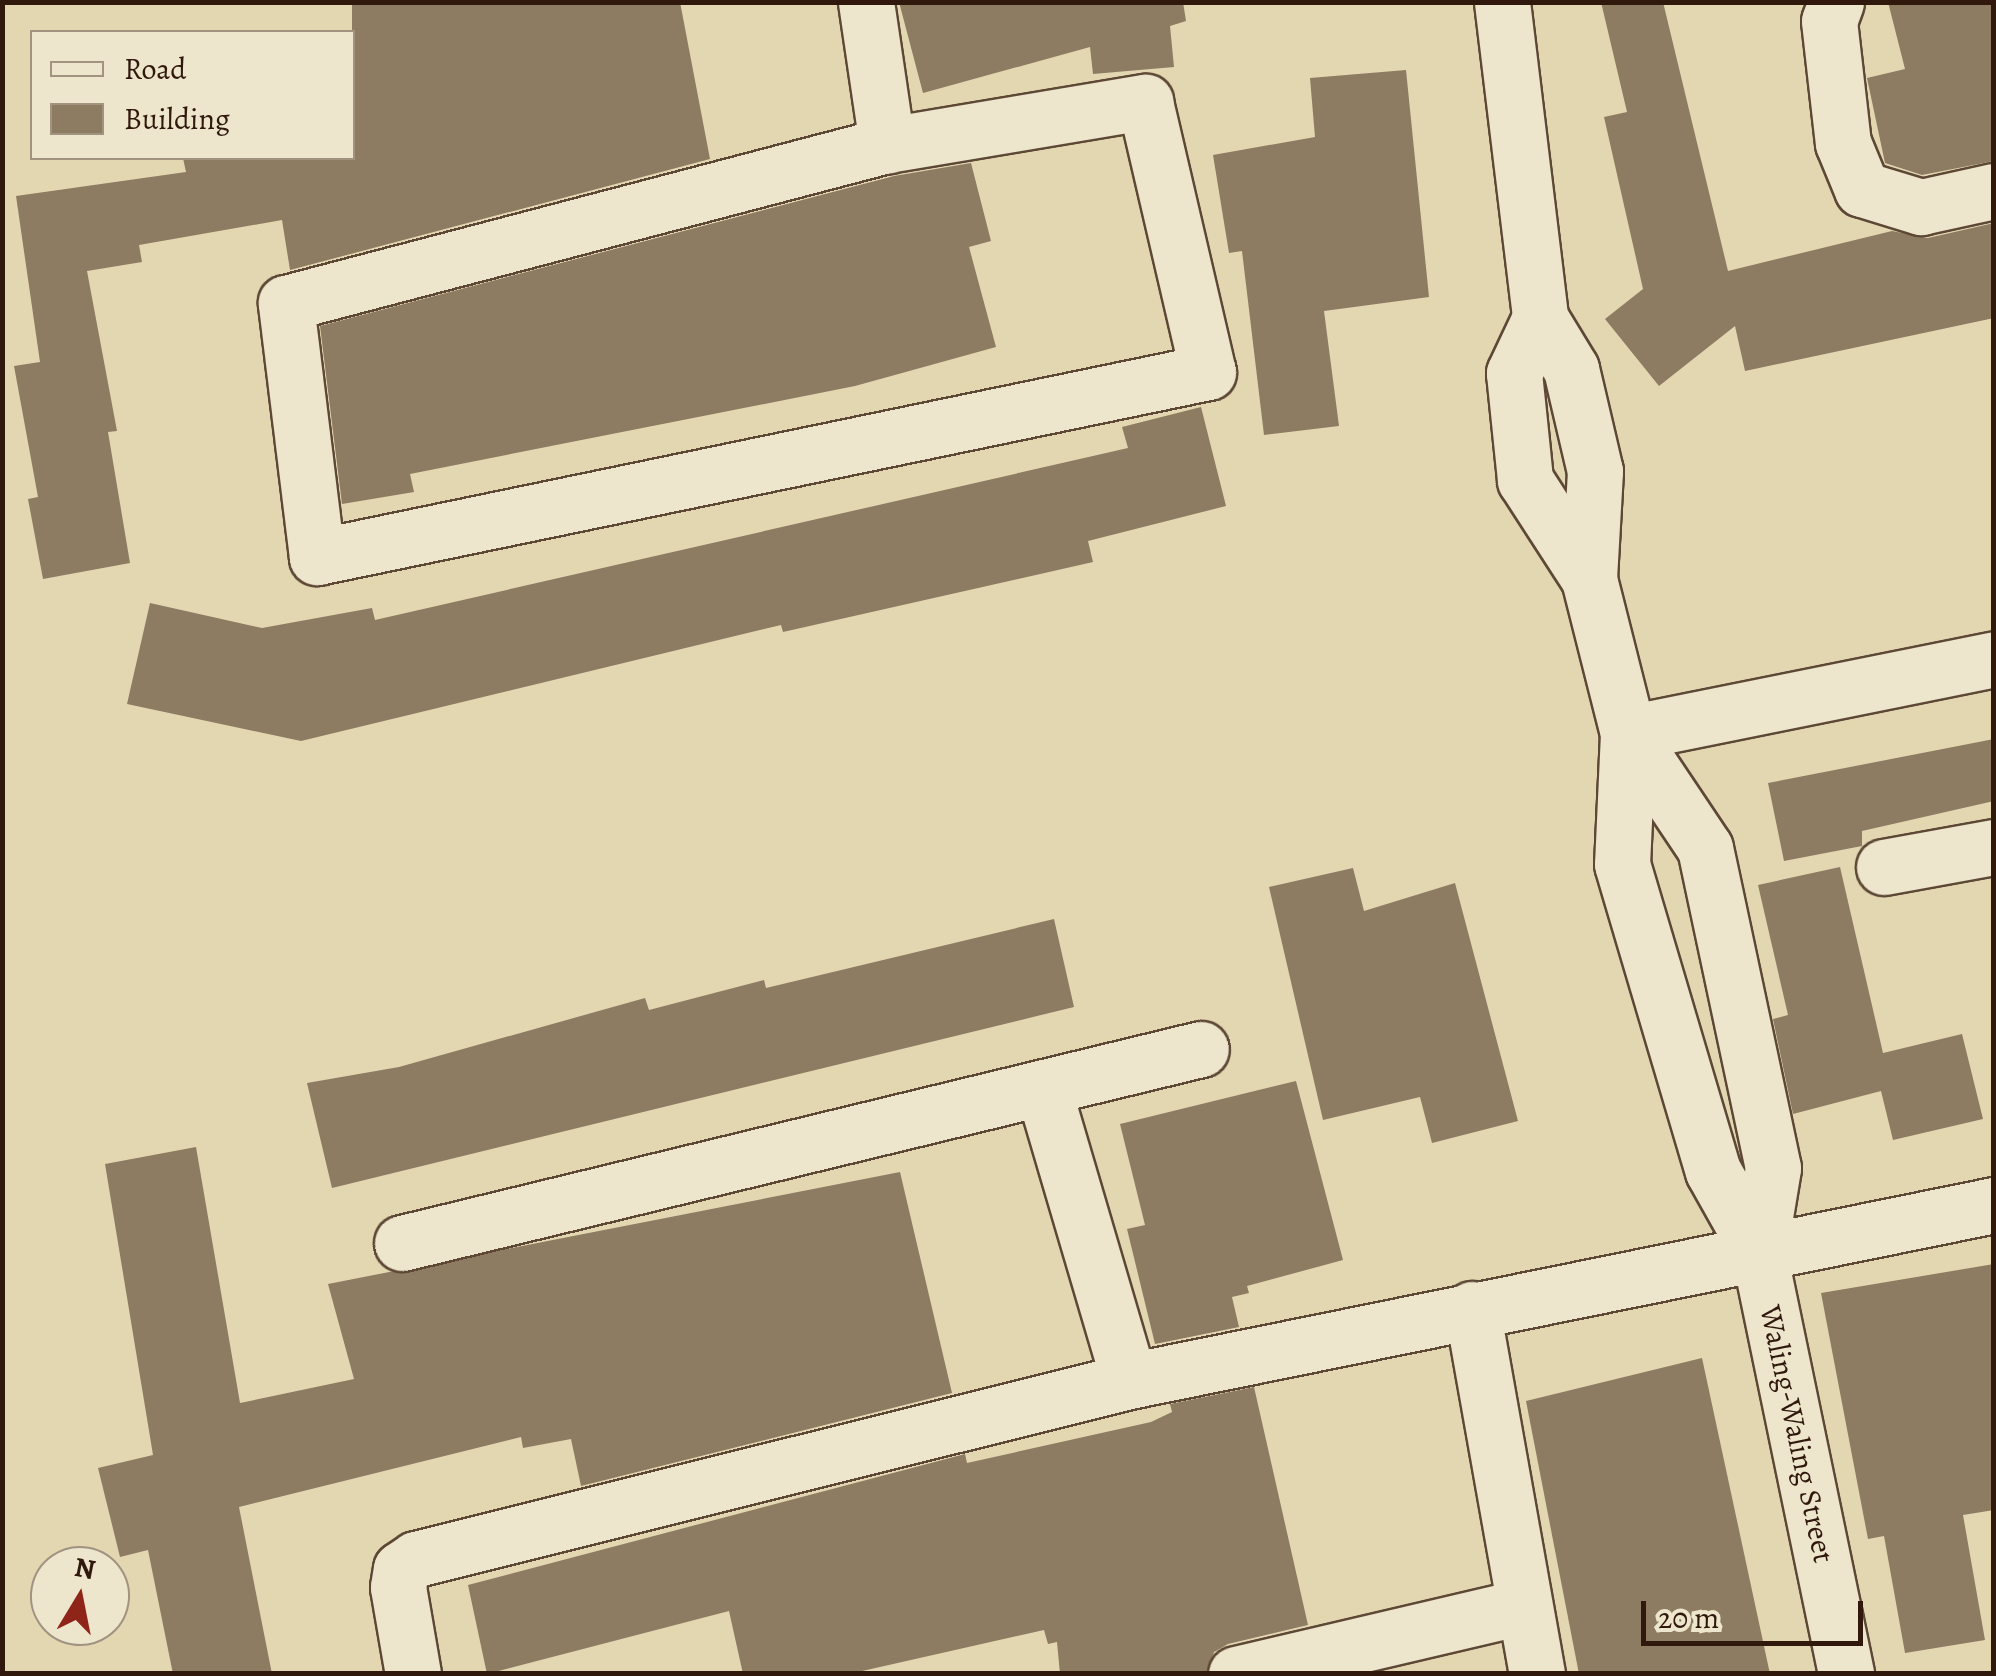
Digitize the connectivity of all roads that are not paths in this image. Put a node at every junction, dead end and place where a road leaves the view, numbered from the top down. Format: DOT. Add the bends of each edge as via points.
graph roads {
  1 [pos="866,2"];
  2 [pos="1502,2"];
  3 [pos="1836,2"];
  4 [pos="887,145"];
  5 [pos="1994,191"];
  6 [pos="1994,658"];
  7 [pos="1628,734"];
  8 [pos="1994,847"];
  9 [pos="1884,867"];
  10 [pos="1202,1048"];
  11 [pos="1043,1088"];
  12 [pos="1994,1205"];
  13 [pos="402,1243"];
  14 [pos="1760,1253"];
  15 [pos="1472,1309"];
  16 [pos="1129,1381"];
  17 [pos="1522,1606"];
  18 [pos="414,1674"];
  19 [pos="1236,1674"];
  20 [pos="1537,1674"];
  21 [pos="1846,1674"];
  1 -- 4 [label="street"];
  2 -- 7 [label="street" via="1540,318 1571,370 1595,471 1589,579"];
  3 -- 5 [label="street" via="1829,21 1843,143 1862,189 1921,207"];
  4 -- 4 [label="street" via="286,303 317,557 1208,372 1145,102"];
  6 -- 7 [label="street"];
  7 -- 14 [label="street, Waling-Waling Street" via="1622,864 1713,1171"];
  7 -- 14 [label="street, Waling-Waling Street" via="1705,848 1773,1168"];
  8 -- 9 [label="street"];
  10 -- 11 [label="street"];
  11 -- 13 [label="street"];
  11 -- 16 [label="street"];
  12 -- 14 [label="street"];
  14 -- 15 [label="street"];
  14 -- 21 [label="street, Waling-Waling Street"];
  15 -- 16 [label="street"];
  15 -- 17 [label="street"];
  16 -- 18 [label="street" via="416,1559 401,1569 398,1587"];
  17 -- 19 [label="street"];
  17 -- 20 [label="street"];
}
